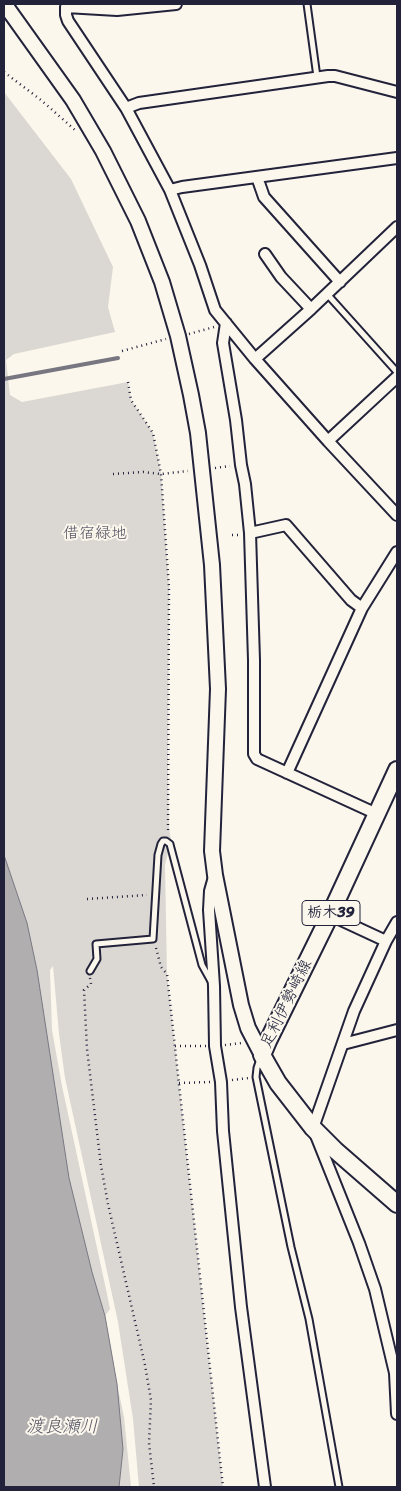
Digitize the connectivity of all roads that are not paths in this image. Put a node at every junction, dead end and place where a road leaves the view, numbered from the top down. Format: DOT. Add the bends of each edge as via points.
graph roads {
  1 [pos="6,4"];
  2 [pos="176,4"];
  3 [pos="307,4"];
  4 [pos="317,77"];
  5 [pos="397,92"];
  6 [pos="126,108"];
  7 [pos="397,158"];
  8 [pos="257,177"];
  9 [pos="170,190"];
  10 [pos="397,228"];
  11 [pos="265,254"];
  12 [pos="340,282"];
  13 [pos="327,294"];
  14 [pos="311,309"];
  15 [pos="226,323"];
  16 [pos="256,358"];
  17 [pos="397,372"];
  18 [pos="397,377"];
  19 [pos="328,441"];
  20 [pos="397,516"];
  21 [pos="250,533"];
  22 [pos="397,552"];
  23 [pos="362,608"];
  24 [pos="397,770"];
  25 [pos="287,773"];
  26 [pos="377,814"];
  27 [pos="215,875"];
  28 [pos="330,915"];
  29 [pos="397,922"];
  30 [pos="386,941"];
  31 [pos="90,972"];
  32 [pos="214,986"];
  33 [pos="397,1030"];
  34 [pos="342,1044"];
  35 [pos="262,1056"];
  36 [pos="313,1128"];
  37 [pos="397,1204"];
  38 [pos="396,1372"];
  39 [pos="397,1414"];
  40 [pos="265,1487"];
  41 [pos="339,1487"];
  1 -- 27 [label="street" via="73,100 103,151 138,221 162,282 178,336 198,433 212,565 218,689 212,842"];
  2 -- 6 [label="street" via="117,10 66,7 68,21"];
  3 -- 4 [label="lane"];
  4 -- 5 [label="street" via="334,76"];
  4 -- 6 [label="street" via="139,103"];
  6 -- 9 [label="street"];
  7 -- 8 [label="street"];
  8 -- 9 [label="street"];
  8 -- 12 [label="street" via="264,197"];
  9 -- 15 [label="street" via="213,305"];
  10 -- 12 [label="street"];
  11 -- 14 [label="street" via="281,278"];
  12 -- 13 [label="street"];
  13 -- 14 [label="street"];
  13 -- 17 [label="lane"];
  14 -- 16 [label="street"];
  15 -- 16 [label="street"];
  15 -- 21 [label="street" via="223,344"];
  16 -- 19 [label="street"];
  18 -- 19 [label="street"];
  19 -- 20 [label="street"];
  21 -- 23 [label="street" via="286,526 351,600"];
  21 -- 25 [label="street" via="254,754 257,759"];
  22 -- 23 [label="street"];
  23 -- 25 [label="street"];
  24 -- 26 [label="main road, 足利伊勢崎線 / 栃木39"];
  25 -- 26 [label="street"];
  26 -- 28 [label="main road, 足利伊勢崎線 / 栃木39"];
  27 -- 32 [label="street" via="209,910"];
  27 -- 35 [label="street" via="241,1005"];
  28 -- 30 [label="street"];
  28 -- 35 [label="main road, 足利伊勢崎線 / 栃木39"];
  29 -- 30 [label="street"];
  30 -- 34 [label="street"];
  31 -- 32 [label="lane" via="97,959 96,944 153,939 158,855 161,844 166,841 170,844 202,966"];
  32 -- 40 [label="street" via="215,1046 223,1132 241,1307"];
  33 -- 34 [label="street"];
  34 -- 36 [label="street"];
  35 -- 36 [label="main road, 足利伊勢崎線" via="278,1083"];
  35 -- 41 [label="lane" via="256,1078 308,1319"];
  36 -- 37 [label="main road, 足利伊勢崎線"];
  36 -- 38 [label="street" via="372,1280"];
  38 -- 39 [label="street"];
}
